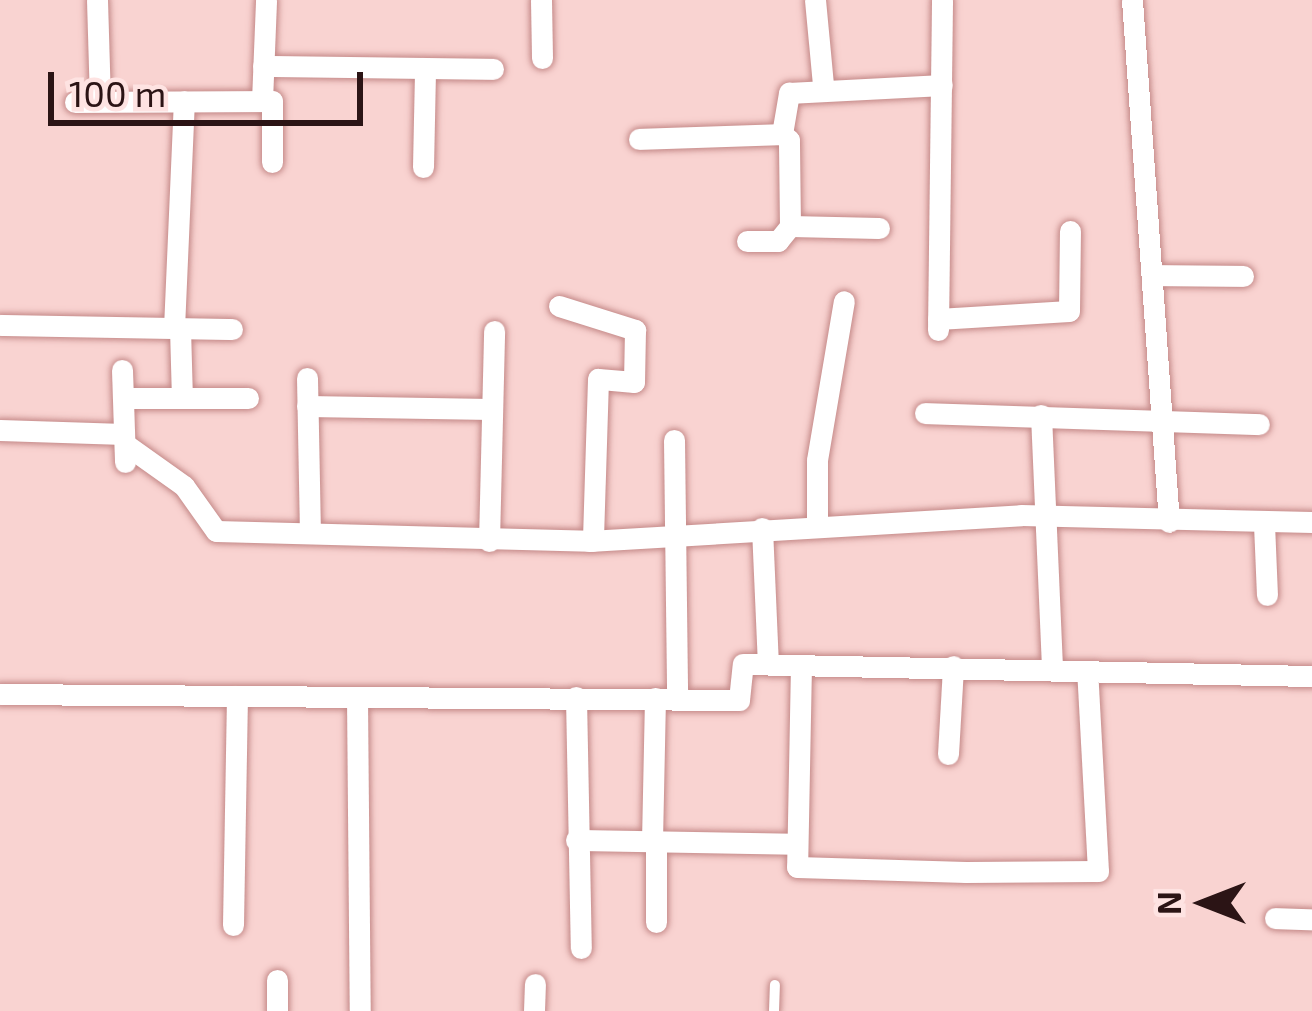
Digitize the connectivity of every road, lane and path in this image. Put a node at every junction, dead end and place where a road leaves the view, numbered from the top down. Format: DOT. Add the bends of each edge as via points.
graph roads {
  1 [pos="97,0"];
  2 [pos="266,0"];
  3 [pos="541,0"];
  4 [pos="815,0"];
  5 [pos="942,0"];
  6 [pos="1132,0"];
  7 [pos="542,58"];
  8 [pos="263,66"];
  9 [pos="425,68"];
  10 [pos="493,69"];
  11 [pos="823,85"];
  12 [pos="942,85"];
  13 [pos="100,101"];
  14 [pos="184,101"];
  15 [pos="262,101"];
  16 [pos="74,102"];
  17 [pos="782,134"];
  18 [pos="639,139"];
  19 [pos="272,162"];
  20 [pos="423,167"];
  21 [pos="790,226"];
  22 [pos="879,228"];
  23 [pos="1070,231"];
  24 [pos="747,241"];
  25 [pos="1154,275"];
  26 [pos="1243,276"];
  27 [pos="844,302"];
  28 [pos="560,306"];
  29 [pos="0,325"];
  30 [pos="177,328"];
  31 [pos="232,329"];
  32 [pos="494,332"];
  33 [pos="122,370"];
  34 [pos="308,378"];
  35 [pos="123,398"];
  36 [pos="182,398"];
  37 [pos="248,398"];
  38 [pos="307,406"];
  39 [pos="490,409"];
  40 [pos="926,413"];
  41 [pos="1041,416"];
  42 [pos="1163,420"];
  43 [pos="1259,424"];
  44 [pos="0,430"];
  45 [pos="674,440"];
  46 [pos="124,447"];
  47 [pos="1044,516"];
  48 [pos="1169,522"];
  49 [pos="1312,523"];
  50 [pos="817,524"];
  51 [pos="1264,524"];
  52 [pos="762,528"];
  53 [pos="310,532"];
  54 [pos="676,538"];
  55 [pos="489,541"];
  56 [pos="593,541"];
  57 [pos="1268,595"];
  58 [pos="768,664"];
  59 [pos="801,664"];
  60 [pos="953,666"];
  61 [pos="1052,670"];
  62 [pos="1087,671"];
  63 [pos="1312,676"];
  64 [pos="0,694"];
  65 [pos="237,696"];
  66 [pos="357,697"];
  67 [pos="576,698"];
  68 [pos="666,698"];
  69 [pos="948,754"];
  70 [pos="576,840"];
  71 [pos="654,841"];
  72 [pos="797,844"];
  73 [pos="1275,918"];
  74 [pos="1312,919"];
  75 [pos="656,922"];
  76 [pos="233,925"];
  77 [pos="581,948"];
  78 [pos="277,980"];
  79 [pos="535,984"];
  80 [pos="775,985"];
  81 [pos="277,1011"];
  82 [pos="360,1011"];
  83 [pos="534,1011"];
  84 [pos="774,1011"];
  1 -- 13 [label="street"];
  2 -- 8 [label="street"];
  3 -- 7 [label="street"];
  4 -- 11 [label="street"];
  5 -- 12 [label="street"];
  6 -- 25 [label="street"];
  8 -- 9 [label="street"];
  8 -- 15 [label="street"];
  9 -- 10 [label="street"];
  9 -- 20 [label="street"];
  11 -- 12 [label="street"];
  11 -- 17 [label="street" via="789,93"];
  12 -- 23 [label="street" via="938,325 1069,311"];
  13 -- 14 [label="street"];
  13 -- 16 [label="street"];
  14 -- 15 [label="street"];
  14 -- 30 [label="street"];
  15 -- 19 [label="street" via="272,101"];
  17 -- 18 [label="street"];
  17 -- 21 [label="street" via="790,140"];
  21 -- 22 [label="street"];
  21 -- 24 [label="street" via="778,241"];
  25 -- 26 [label="street"];
  25 -- 42 [label="street"];
  27 -- 50 [label="street" via="817,460"];
  28 -- 56 [label="street" via="635,331 634,382 598,379"];
  29 -- 30 [label="street"];
  30 -- 31 [label="street"];
  30 -- 36 [label="street"];
  32 -- 39 [label="street"];
  33 -- 35 [label="street"];
  34 -- 38 [label="street"];
  35 -- 36 [label="street"];
  35 -- 46 [label="street"];
  36 -- 37 [label="street"];
  38 -- 39 [label="street"];
  38 -- 53 [label="street"];
  39 -- 55 [label="street"];
  40 -- 41 [label="street"];
  41 -- 42 [label="street"];
  41 -- 47 [label="street"];
  42 -- 43 [label="street"];
  42 -- 48 [label="street"];
  44 -- 46 [label="street"];
  45 -- 54 [label="street"];
  46 -- 53 [label="street" via="184,486 216,531"];
  47 -- 48 [label="street"];
  47 -- 50 [label="street"];
  47 -- 61 [label="street"];
  48 -- 51 [label="street"];
  49 -- 51 [label="street"];
  50 -- 52 [label="street"];
  51 -- 57 [label="street"];
  52 -- 54 [label="street"];
  52 -- 58 [label="street"];
  53 -- 55 [label="street"];
  54 -- 56 [label="street"];
  54 -- 68 [label="street"];
  55 -- 56 [label="street"];
  58 -- 59 [label="street"];
  58 -- 68 [label="street" via="743,664 740,700"];
  59 -- 60 [label="street"];
  59 -- 72 [label="street"];
  60 -- 61 [label="street"];
  60 -- 69 [label="street"];
  61 -- 62 [label="street"];
  62 -- 63 [label="street"];
  62 -- 72 [label="street" via="1099,871 797,867"];
  64 -- 65 [label="street"];
  65 -- 66 [label="street"];
  65 -- 76 [label="street"];
  66 -- 67 [label="street"];
  66 -- 82 [label="street"];
  67 -- 68 [label="street"];
  67 -- 70 [label="street"];
  68 -- 71 [label="street"];
  70 -- 71 [label="street"];
  70 -- 77 [label="street"];
  71 -- 72 [label="street"];
  71 -- 75 [label="street"];
  73 -- 74 [label="street"];
  78 -- 81 [label="street"];
  79 -- 83 [label="street"];
  80 -- 84 [label="lane"];
}
